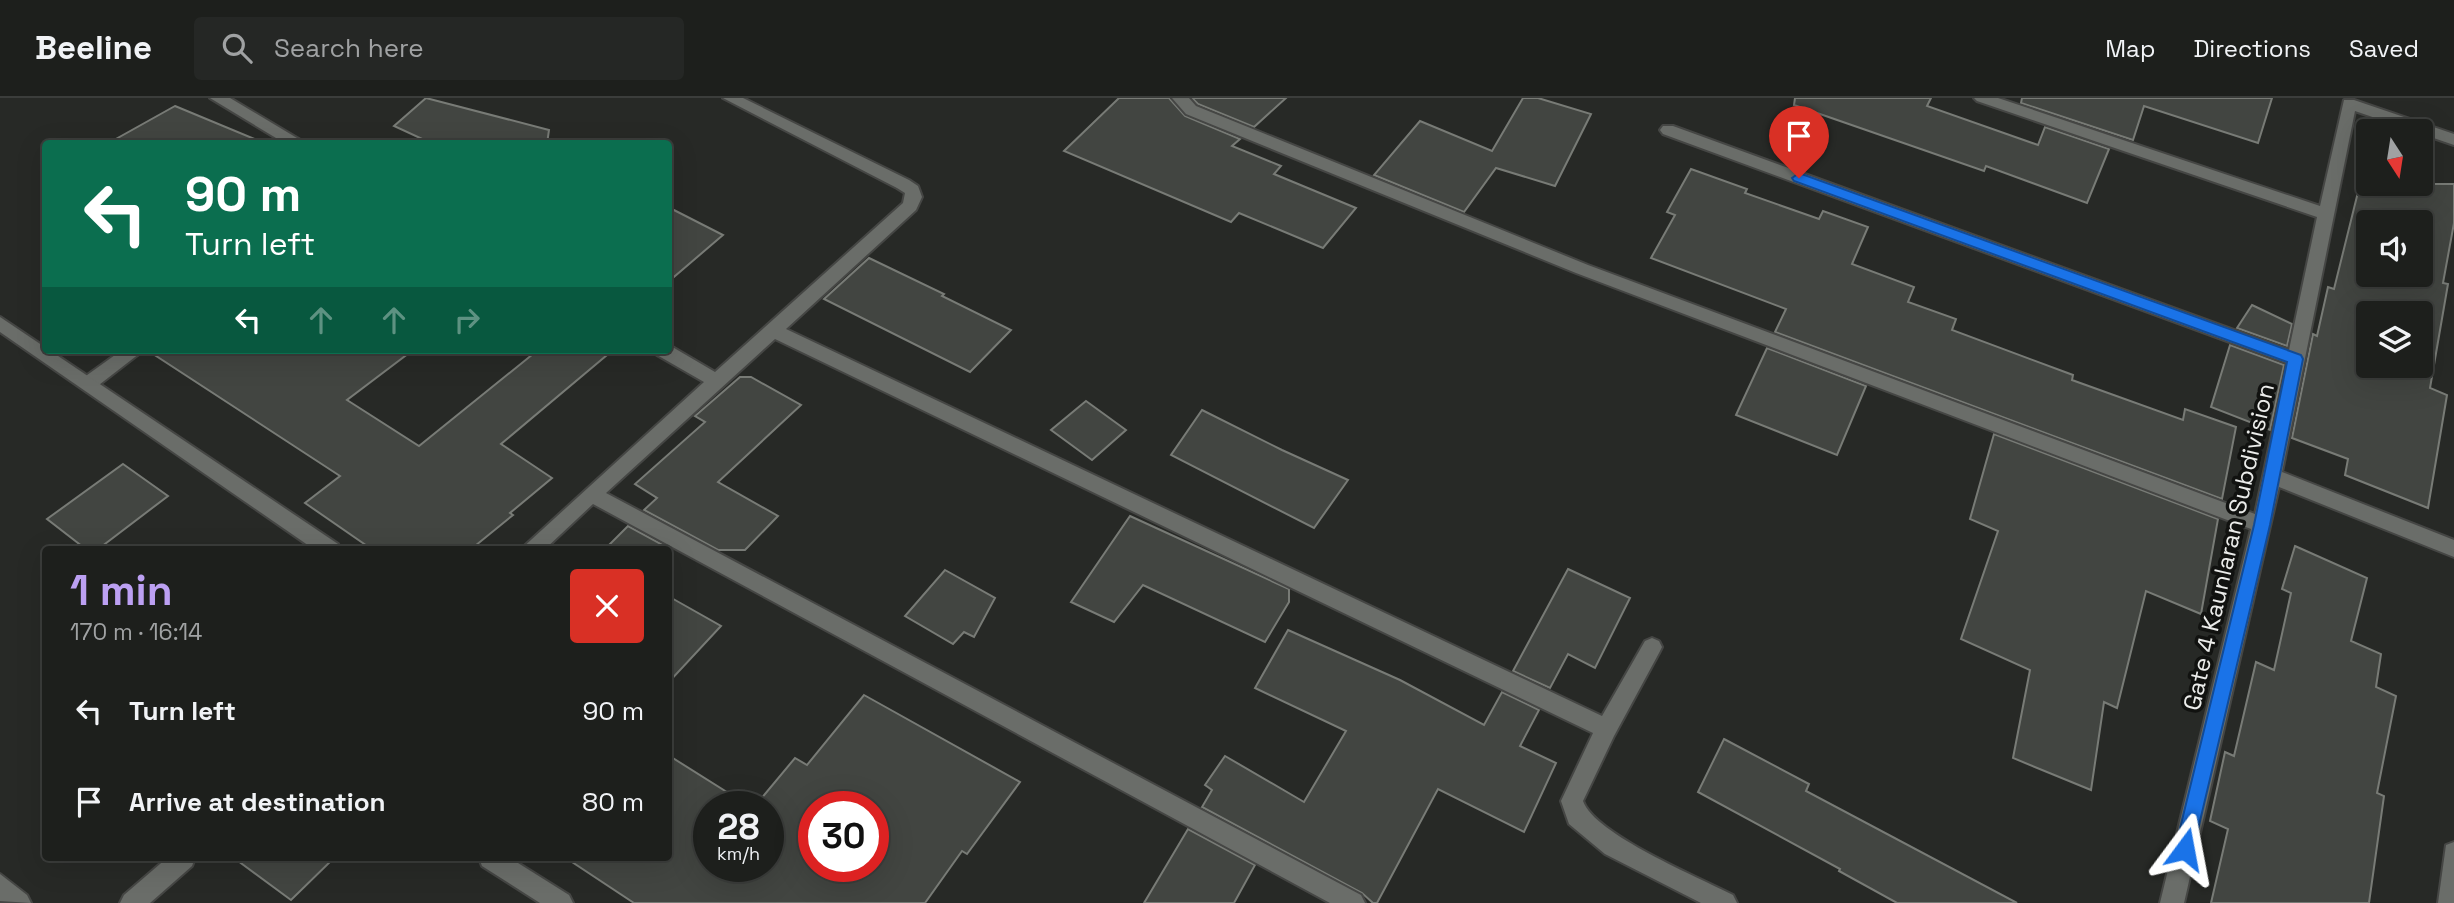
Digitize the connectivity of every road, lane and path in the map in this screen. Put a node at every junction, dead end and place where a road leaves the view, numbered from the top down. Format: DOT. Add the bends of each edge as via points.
graph roads {
  1 [pos="218,98"];
  2 [pos="731,98"];
  3 [pos="1180,98"];
  4 [pos="1982,98"];
  5 [pos="2343,101"];
  6 [pos="1668,130"];
  7 [pos="292,140"];
  8 [pos="2454,140"];
  9 [pos="2326,214"];
  10 [pos="0,323"];
  11 [pos="774,331"];
  12 [pos="42,351"];
  13 [pos="46,354"];
  14 [pos="129,354"];
  15 [pos="670,354"];
  16 [pos="2295,359"];
  17 [pos="717,381"];
  18 [pos="89,383"];
  19 [pos="2271,476"];
  20 [pos="591,494"];
  21 [pos="2262,525"];
  22 [pos="325,546"];
  23 [pos="534,546"];
  24 [pos="2454,549"];
  25 [pos="1653,647"];
  26 [pos="1606,729"];
  27 [pos="2454,853"];
  28 [pos="181,861"];
  29 [pos="495,861"];
  30 [pos="0,886"];
  31 [pos="19,903"];
  32 [pos="132,903"];
  33 [pos="561,903"];
  34 [pos="1353,903"];
  35 [pos="1725,903"];
  36 [pos="2172,903"];
  37 [pos="2450,903"];
  1 -- 7 [label="street"];
  2 -- 11 [label="street" via="903,184 914,197 910,206"];
  3 -- 21 [label="street" via="1191,110 1582,269"];
  4 -- 9 [label="street"];
  5 -- 8 [label="street, Gate 4 Kaunlaran Subdivision"];
  5 -- 9 [label="street, Gate 4 Kaunlaran Subdivision"];
  6 -- 16 [label="street"];
  9 -- 16 [label="street, Gate 4 Kaunlaran Subdivision"];
  10 -- 12 [label="street"];
  11 -- 17 [label="street"];
  11 -- 26 [label="street"];
  13 -- 18 [label="street"];
  14 -- 18 [label="street"];
  15 -- 17 [label="street"];
  16 -- 19 [label="street, Gate 4 Kaunlaran Subdivision"];
  17 -- 20 [label="street"];
  18 -- 22 [label="street"];
  19 -- 21 [label="street, Gate 4 Kaunlaran Subdivision"];
  19 -- 24 [label="street"];
  20 -- 23 [label="street"];
  20 -- 34 [label="street"];
  21 -- 36 [label="street, Gate 4 Kaunlaran Subdivision"];
  25 -- 26 [label="street"];
  26 -- 35 [label="street" via="1572,801 1577,816 1613,846"];
  27 -- 37 [label="street"];
  28 -- 32 [label="street"];
  29 -- 33 [label="street"];
  30 -- 31 [label="street"];
}
